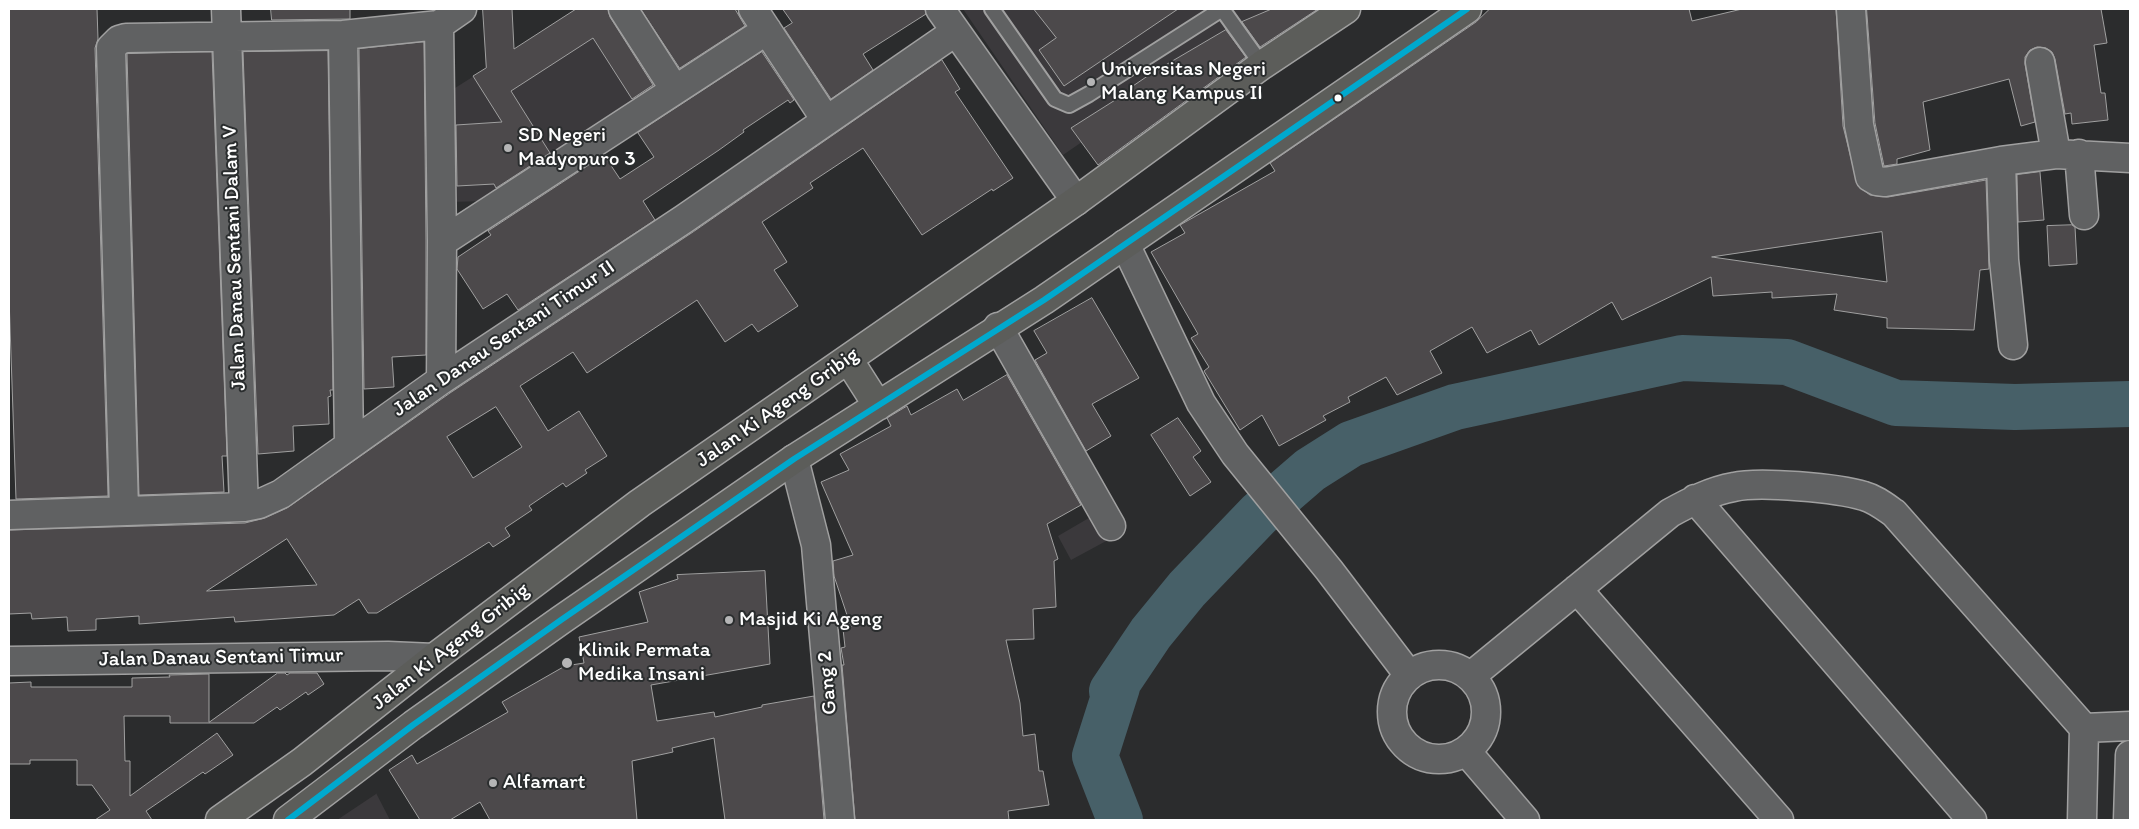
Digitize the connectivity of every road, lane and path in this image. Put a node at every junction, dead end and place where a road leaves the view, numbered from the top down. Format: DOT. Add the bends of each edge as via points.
graph roads {
  1 [pos="226,9"];
  2 [pos="462,9"];
  3 [pos="623,9"];
  4 [pos="940,9"];
  5 [pos="992,9"];
  6 [pos="1222,9"];
  7 [pos="1346,9"];
  8 [pos="1466,9"];
  9 [pos="1851,9"];
  10 [pos="760,19"];
  11 [pos="439,25"];
  12 [pos="956,32"];
  13 [pos="343,36"];
  14 [pos="228,38"];
  15 [pos="2040,62"];
  16 [pos="1262,65"];
  17 [pos="675,90"];
  18 [pos="826,120"];
  19 [pos="2067,154"];
  20 [pos="2130,158"];
  21 [pos="2001,161"];
  22 [pos="1076,201"];
  23 [pos="2084,215"];
  24 [pos="442,242"];
  25 [pos="1125,244"];
  26 [pos="998,328"];
  27 [pos="2013,345"];
  28 [pos="848,359"];
  29 [pos="441,380"];
  30 [pos="878,406"];
  31 [pos="349,444"];
  32 [pos="794,459"];
  33 [pos="1695,499"];
  34 [pos="244,507"];
  35 [pos="124,510"];
  36 [pos="9,515"];
  37 [pos="1111,526"];
  38 [pos="1577,589"];
  39 [pos="434,658"];
  40 [pos="9,661"];
  41 [pos="1409,675"];
  42 [pos="1471,676"];
  43 [pos="2130,726"];
  44 [pos="2084,728"];
  45 [pos="1466,751"];
  46 [pos="2130,755"];
  47 [pos="220,820"];
  48 [pos="288,820"];
  49 [pos="840,820"];
  50 [pos="1525,820"];
  51 [pos="1779,820"];
  52 [pos="1972,820"];
  53 [pos="2082,820"];
  54 [pos="2128,820"];
  1 -- 14 [label="street, Jalan Danau Sentani Dalam V"];
  2 -- 11 [label="street"];
  3 -- 17 [label="street"];
  4 -- 12 [label="street"];
  5 -- 6 [label="lane" via="1055,98 1069,105"];
  6 -- 16 [label="lane"];
  7 -- 16 [label="main road, Jalan Ki Ageng Gribig"];
  8 -- 25 [label="main road, Jalan Ki Ageng Gribig"];
  9 -- 21 [label="street" via="1859,126 1873,180 1885,182"];
  10 -- 17 [label="street"];
  10 -- 18 [label="street"];
  11 -- 13 [label="street"];
  11 -- 24 [label="street"];
  12 -- 18 [label="street, Jalan Danau Sentani Timur II"];
  12 -- 22 [label="street"];
  13 -- 14 [label="street"];
  13 -- 31 [label="street"];
  14 -- 34 [label="street, Jalan Danau Sentani Dalam V"];
  14 -- 35 [label="street" via="126,38 111,48"];
  15 -- 19 [label="street"];
  16 -- 22 [label="main road, Jalan Ki Ageng Gribig"];
  17 -- 24 [label="street"];
  18 -- 29 [label="street, Jalan Danau Sentani Timur II" via="684,219"];
  19 -- 20 [label="street"];
  19 -- 21 [label="street"];
  19 -- 23 [label="street"];
  21 -- 27 [label="street" via="2004,260"];
  22 -- 28 [label="main road, Jalan Ki Ageng Gribig"];
  24 -- 29 [label="street"];
  25 -- 26 [label="main road, Jalan Ki Ageng Gribig"];
  25 -- 41 [label="street" via="1201,403 1235,454"];
  26 -- 30 [label="main road, Jalan Ki Ageng Gribig"];
  26 -- 37 [label="street"];
  28 -- 30 [label="main road"];
  28 -- 39 [label="main road, Jalan Ki Ageng Gribig" via="640,502"];
  29 -- 31 [label="street, Jalan Danau Sentani Timur II"];
  30 -- 32 [label="main road, Jalan Ki Ageng Gribig"];
  31 -- 34 [label="street, Jalan Danau Sentani Timur II" via="281,494"];
  32 -- 48 [label="main road, Jalan Ki Ageng Gribig" via="413,725"];
  32 -- 49 [label="street, Gang 2" via="816,546"];
  33 -- 38 [label="street" via="1670,513"];
  33 -- 44 [label="street" via="1734,486 1764,486 1816,488 1879,502 1894,513"];
  33 -- 52 [label="street"];
  34 -- 35 [label="street, Jalan Danau Sentani Timur II"];
  35 -- 36 [label="street, Jalan Danau Sentani Timur II"];
  38 -- 42 [label="street"];
  38 -- 51 [label="street"];
  39 -- 40 [label="street, Jalan Danau Sentani Timur"];
  39 -- 47 [label="main road, Jalan Ki Ageng Gribig" via="302,762"];
  41 -- 42 [label="street" via="1433,664 1460,668"];
  41 -- 45 [label="street" via="1398,687 1392,702 1396,733 1406,747 1435,759 1451,758"];
  42 -- 45 [label="street" via="1486,701 1487,715 1484,729"];
  43 -- 44 [label="street"];
  44 -- 53 [label="street"];
  45 -- 50 [label="street"];
  46 -- 54 [label="street"];
}
